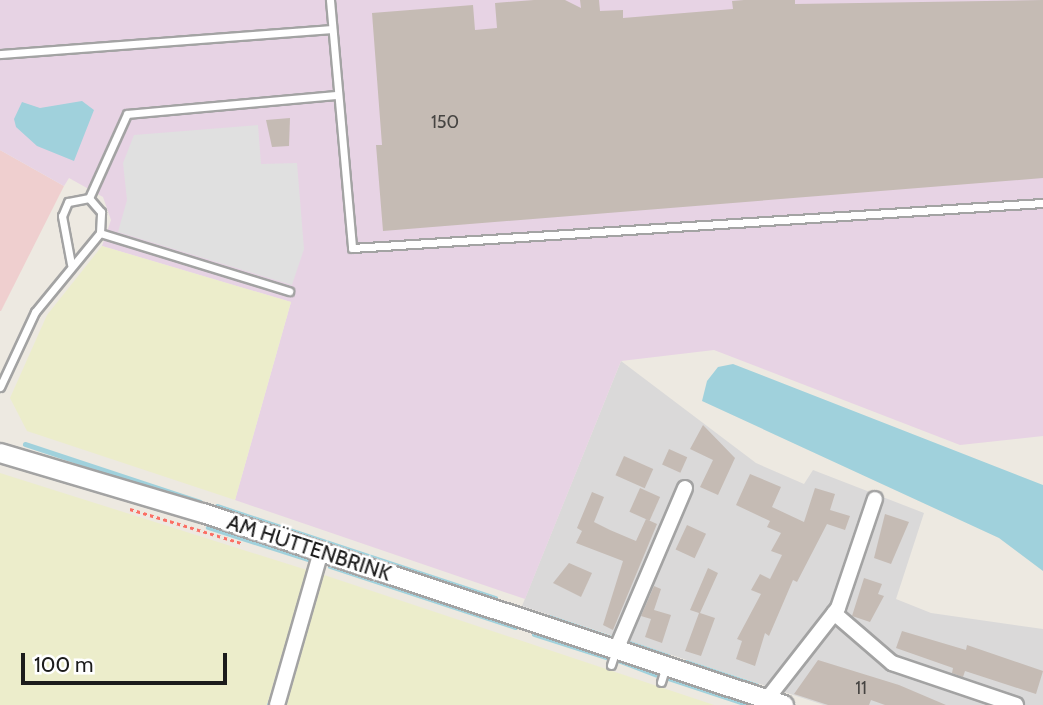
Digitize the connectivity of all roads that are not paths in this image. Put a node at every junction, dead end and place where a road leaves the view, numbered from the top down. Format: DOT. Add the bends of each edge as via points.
graph roads {
  1 [pos="330,0"];
  2 [pos="332,29"];
  3 [pos="0,54"];
  4 [pos="335,95"];
  5 [pos="89,198"];
  6 [pos="1043,203"];
  7 [pos="100,233"];
  8 [pos="71,264"];
  9 [pos="289,291"];
  10 [pos="0,387"];
  11 [pos="0,453"];
  12 [pos="685,488"];
  13 [pos="875,499"];
  14 [pos="321,552"];
  15 [pos="834,613"];
  16 [pos="613,657"];
  17 [pos="767,699"];
  18 [pos="277,705"];
  19 [pos="784,705"];
  20 [pos="1016,705"];
  1 -- 2 [label="lane"];
  2 -- 3 [label="lane"];
  2 -- 4 [label="lane"];
  4 -- 5 [label="lane" via="127,114"];
  4 -- 6 [label="lane" via="352,248"];
  5 -- 7 [label="lane" via="102,212"];
  5 -- 8 [label="lane" via="68,202 62,216"];
  7 -- 8 [label="lane"];
  7 -- 9 [label="lane"];
  8 -- 10 [label="lane" via="36,312"];
  11 -- 14 [label="street, AM HÜTTENBRINK"];
  12 -- 16 [label="street"];
  13 -- 15 [label="street"];
  14 -- 16 [label="street, AM HÜTTENBRINK"];
  14 -- 18 [label="street"];
  15 -- 17 [label="street"];
  15 -- 20 [label="street" via="892,663"];
  16 -- 17 [label="street, AM HÜTTENBRINK"];
  17 -- 19 [label="street, AM HÜTTENBRINK"];
}
